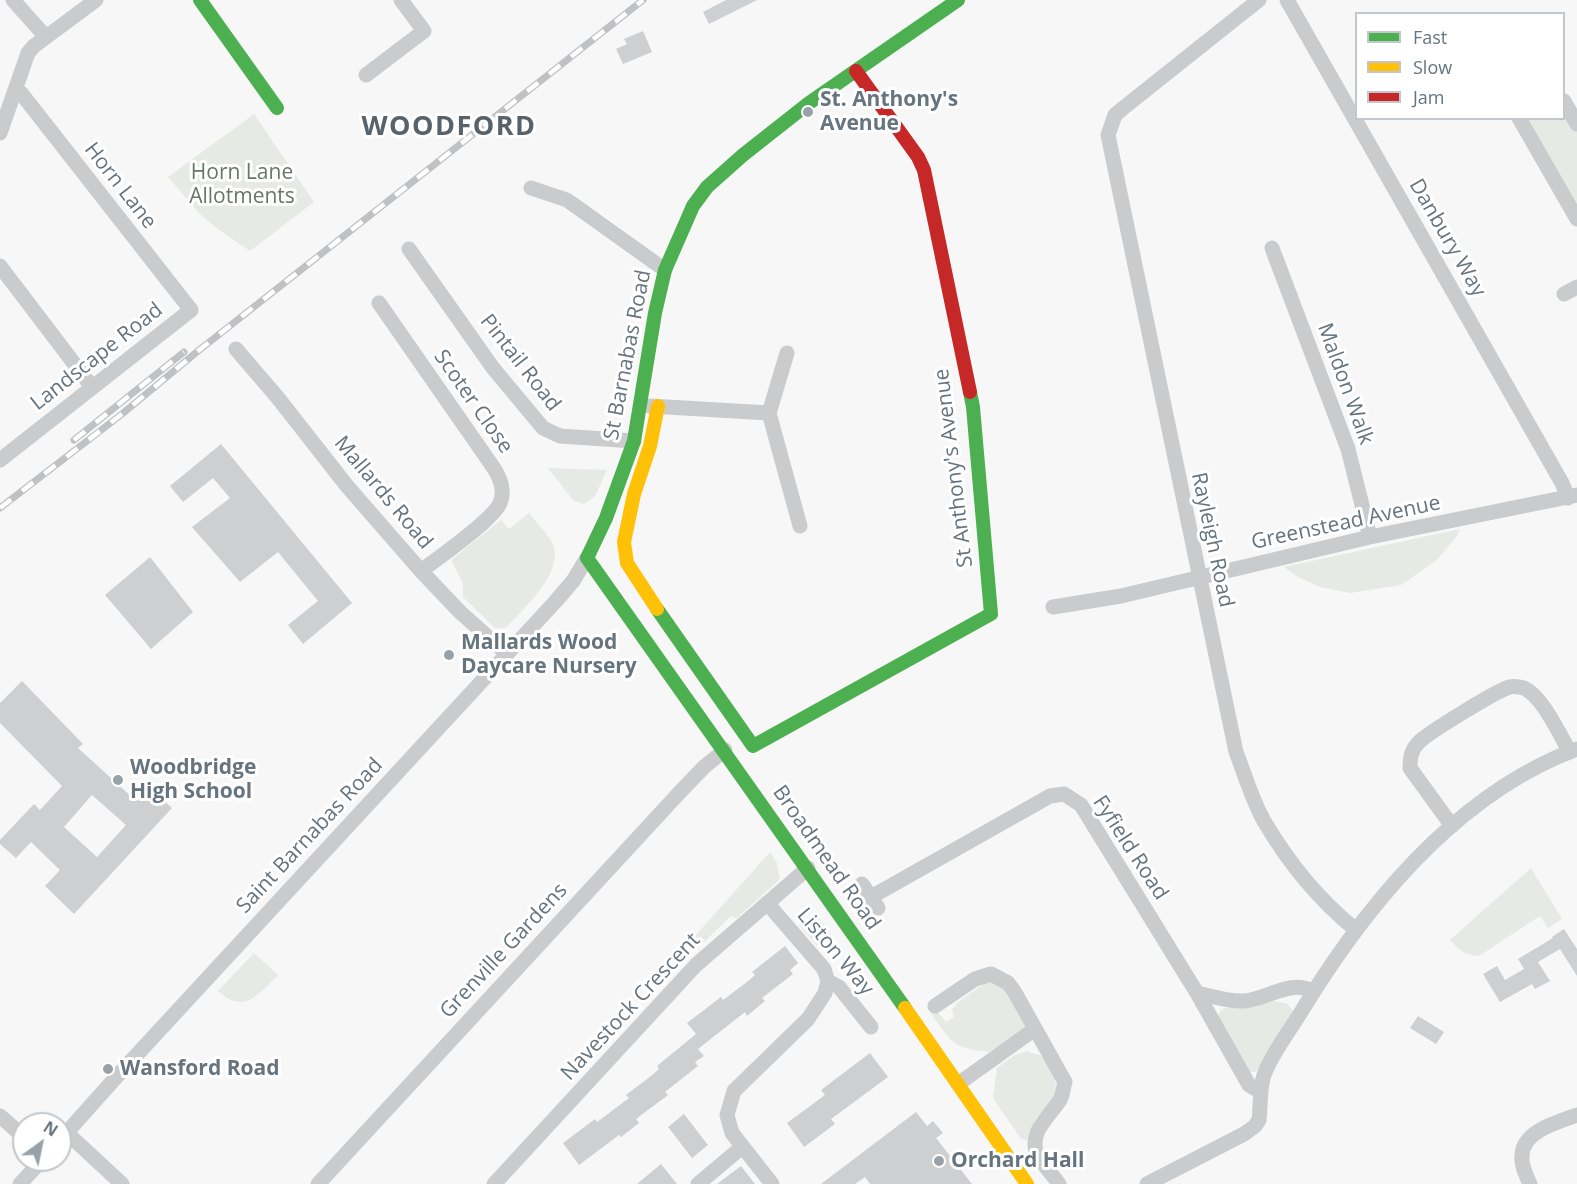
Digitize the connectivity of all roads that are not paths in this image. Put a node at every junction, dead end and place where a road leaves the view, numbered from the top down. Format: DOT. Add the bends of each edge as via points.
graph roads {
  1 [pos="13,0"];
  2 [pos="96,0"];
  3 [pos="200,0"];
  4 [pos="401,0"];
  5 [pos="958,0"];
  6 [pos="1259,0"];
  7 [pos="1287,0"];
  8 [pos="46,37"];
  9 [pos="856,71"];
  10 [pos="366,75"];
  11 [pos="15,90"];
  12 [pos="1565,104"];
  13 [pos="276,108"];
  14 [pos="1355,115"];
  15 [pos="1358,120"];
  16 [pos="1520,120"];
  17 [pos="1577,124"];
  18 [pos="0,133"];
  19 [pos="531,188"];
  20 [pos="1577,219"];
  21 [pos="1272,248"];
  22 [pos="409,249"];
  23 [pos="0,266"];
  24 [pos="665,270"];
  25 [pos="379,303"];
  26 [pos="191,310"];
  27 [pos="236,349"];
  28 [pos="787,353"];
  29 [pos="92,387"];
  30 [pos="641,405"];
  31 [pos="658,406"];
  32 [pos="769,413"];
  33 [pos="634,441"];
  34 [pos="0,460"];
  35 [pos="1573,497"];
  36 [pos="800,526"];
  37 [pos="1370,537"];
  38 [pos="587,558"];
  39 [pos="421,571"];
  40 [pos="1198,577"];
  41 [pos="1053,607"];
  42 [pos="507,654"];
  43 [pos="753,746"];
  44 [pos="1573,750"];
  45 [pos="728,756"];
  46 [pos="1452,826"];
  47 [pos="808,868"];
  48 [pos="870,896"];
  49 [pos="767,903"];
  50 [pos="1356,930"];
  51 [pos="828,981"];
  52 [pos="1313,992"];
  53 [pos="1197,993"];
  54 [pos="935,1006"];
  55 [pos="871,1028"];
  56 [pos="1035,1029"];
  57 [pos="958,1084"];
  58 [pos="1261,1092"];
  59 [pos="1577,1115"];
  60 [pos="0,1116"];
  61 [pos="12,1126"];
  62 [pos="72,1128"];
  63 [pos="72,1143"];
  64 [pos="742,1147"];
  65 [pos="31,1172"];
  66 [pos="20,1184"];
  67 [pos="122,1184"];
  68 [pos="318,1184"];
  69 [pos="494,1184"];
  70 [pos="698,1184"];
  71 [pos="772,1184"];
  72 [pos="1027,1184"];
  73 [pos="1059,1184"];
  74 [pos="1147,1184"];
  75 [pos="1530,1184"];
  1 -- 8 [label="street"];
  2 -- 8 [label="street"];
  3 -- 13 [label="street"];
  4 -- 10 [label="street" via="424,31"];
  5 -- 9 [label="street, St Barnabas Road"];
  6 -- 40 [label="street, Rayleigh Road" via="1115,115 1108,135"];
  7 -- 14 [label="street, Danbury Way"];
  8 -- 11 [label="street" via="27,53"];
  9 -- 24 [label="street, St Barnabas Road" via="809,103 707,187 693,206"];
  9 -- 43 [label="street, St Anthony's Avenue" via="924,170 973,407 991,614"];
  11 -- 18 [label="street"];
  11 -- 26 [label="street, Horn Lane"];
  12 -- 17 [label="street"];
  15 -- 35 [label="street, Danbury Way"];
  16 -- 20 [label="street"];
  19 -- 24 [label="street" via="567,200"];
  21 -- 37 [label="street, Maldon Walk" via="1348,449"];
  22 -- 33 [label="street, Pintail Road" via="493,368 543,428 560,436"];
  23 -- 29 [label="street"];
  24 -- 30 [label="street, St Barnabas Road"];
  25 -- 39 [label="street, Scoter Close" via="498,474 502,486 494,512"];
  26 -- 29 [label="street, Landscape Road"];
  27 -- 39 [label="street, Mallards Road"];
  28 -- 32 [label="street"];
  29 -- 34 [label="street, Landscape Road"];
  30 -- 31 [label="street"];
  30 -- 33 [label="street, St Barnabas Road"];
  31 -- 32 [label="street"];
  31 -- 43 [label="street" via="626,531 627,562"];
  32 -- 36 [label="street"];
  33 -- 38 [label="street, St Barnabas Road"];
  35 -- 37 [label="street, Greenstead Avenue"];
  37 -- 40 [label="street, Greenstead Avenue"];
  38 -- 42 [label="street, Saint Barnabas Road" via="573,581"];
  38 -- 45 [label="street, Broadmead Road"];
  39 -- 42 [label="street, Mallards Road"];
  40 -- 41 [label="street, Greenstead Avenue" via="1121,596"];
  40 -- 50 [label="street, Rayleigh Road" via="1236,752 1264,820 1296,869"];
  42 -- 62 [label="street, Saint Barnabas Road"];
  43 -- 45 [label="street, St Anthony's Avenue"];
  44 -- 46 [label="street" via="1512,782"];
  44 -- 46 [label="street" via="1543,706 1524,688 1497,692 1420,741 1410,757 1410,768"];
  45 -- 47 [label="street, Broadmead Road"];
  45 -- 68 [label="street, Grenville Gardens" via="704,767 680,792"];
  46 -- 50 [label="street" via="1383,896"];
  47 -- 49 [label="street, Navestock Crescent"];
  47 -- 57 [label="street, Broadmead Road"];
  48 -- 53 [label="street, Fyfield Road" via="1050,796 1064,794 1082,806"];
  49 -- 51 [label="street, Liston Way" via="824,969"];
  49 -- 69 [label="street, Navestock Crescent" via="696,965"];
  50 -- 52 [label="street"];
  51 -- 55 [label="street, Liston Way" via="839,987"];
  51 -- 64 [label="street" via="808,1019 734,1091 727,1114 732,1133"];
  52 -- 53 [label="street" via="1295,987 1245,1001"];
  52 -- 58 [label="street" via="1264,1075"];
  53 -- 58 [label="street, Fyfield Road" via="1249,1085"];
  54 -- 56 [label="street" via="975,979 991,974 1008,983"];
  56 -- 57 [label="street"];
  56 -- 73 [label="street" via="1065,1082 1060,1099 1037,1132 1036,1146 1037,1154"];
  57 -- 72 [label="street, Broadmead Road"];
  58 -- 74 [label="street" via="1255,1126"];
  59 -- 75 [label="street" via="1530,1136 1521,1154"];
  60 -- 61 [label="street"];
  63 -- 67 [label="street"];
  64 -- 70 [label="street"];
  64 -- 71 [label="street"];
  65 -- 66 [label="street"];
}
